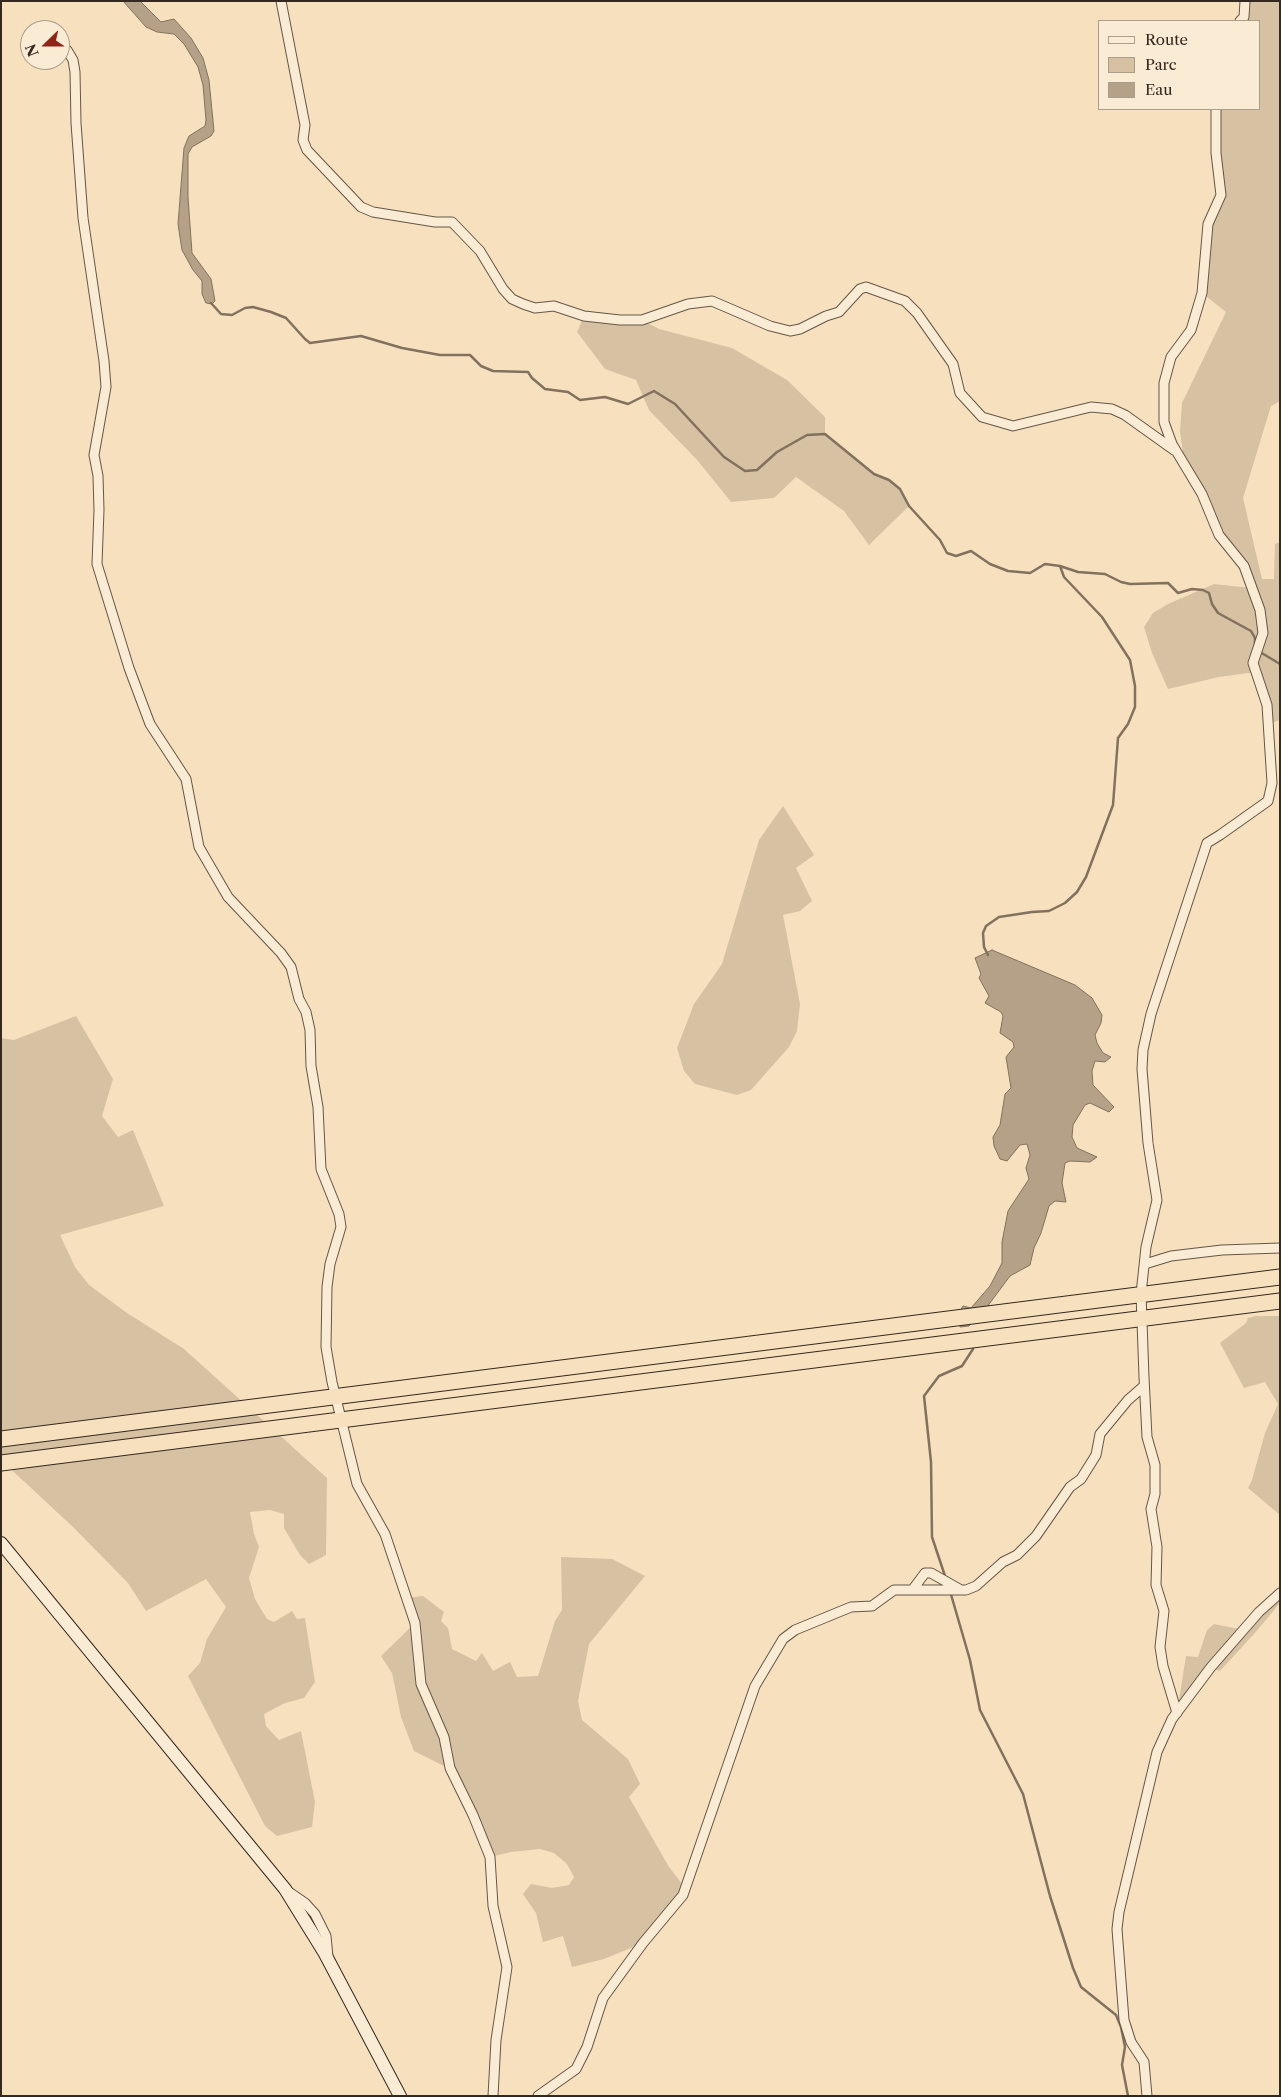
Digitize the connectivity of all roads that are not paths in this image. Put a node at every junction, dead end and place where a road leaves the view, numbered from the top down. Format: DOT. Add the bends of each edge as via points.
graph roads {
  1 [pos="281,1"];
  2 [pos="1245,1"];
  3 [pos="1241,20"];
  4 [pos="70,55"];
  5 [pos="1216,110"];
  6 [pos="1178,453"];
  7 [pos="1280,1248"];
  8 [pos="1144,1264"];
  9 [pos="1280,1277"];
  10 [pos="1141,1294"];
  11 [pos="1280,1301"];
  12 [pos="1141,1318"];
  13 [pos="1144,1386"];
  14 [pos="336,1397"];
  15 [pos="340,1419"];
  16 [pos="1,1439"];
  17 [pos="1,1463"];
  18 [pos="1,1543"];
  19 [pos="913,1590"];
  20 [pos="962,1590"];
  21 [pos="1280,1593"];
  22 [pos="1177,1712"];
  23 [pos="400,2096"];
  24 [pos="493,2096"];
  25 [pos="538,2096"];
  26 [pos="1147,2096"];
  1 -- 6 [label="street" via="307,150 361,207 420,220 452,222 480,251 512,299 535,308 554,306 584,316 620,320 642,320 688,304 712,301 770,326 790,331 839,312 860,289 866,288 905,301 917,313 954,364 960,392 982,417 1013,426 1091,407 1112,409"];
  2 -- 3 [label="street"];
  4 -- 14 [label="street" via="75,72 83,218 106,387 94,455 99,510 97,564 150,724 186,779 199,847 228,897 291,967 306,1012 318,1107 321,1169 341,1227 330,1264 326,1347"];
  5 -- 6 [label="street" via="1216,153 1221,195 1208,224 1202,293 1191,330 1171,357 1164,383 1164,422"];
  6 -- 8 [label="street" via="1202,494 1219,535 1244,566 1260,610 1263,633 1253,663 1267,705 1272,783 1268,801 1207,842 1151,1014 1142,1069 1157,1200"];
  7 -- 8 [label="street" via="1222,1250 1171,1256"];
  8 -- 10 [label="street"];
  9 -- 10 [label="highway"];
  10 -- 12 [label="street"];
  10 -- 14 [label="highway"];
  11 -- 12 [label="highway"];
  12 -- 13 [label="street"];
  12 -- 15 [label="highway"];
  13 -- 20 [label="street" via="1100,1434 1096,1455 1081,1479 1070,1487 1036,1536 976,1586"];
  13 -- 22 [label="street" via="1147,1437 1154,1465 1155,1494 1151,1509 1157,1547 1156,1585 1164,1611 1160,1647"];
  14 -- 15 [label="street"];
  14 -- 16 [label="highway"];
  15 -- 17 [label="highway"];
  15 -- 24 [label="street" via="357,1484 385,1534 415,1623 421,1684 444,1737 450,1768 490,1856 493,1906 507,1967 496,2040"];
  18 -- 23 [label="street" via="285,1889 328,1960"];
  19 -- 20 [label="street"];
  19 -- 20 [label="street" via="925,1573 931,1573"];
  19 -- 25 [label="street" via="894,1590 872,1606 851,1608 795,1630 783,1639 755,1686 684,1895 643,1943 603,1998 576,2069"];
  21 -- 22 [label="street" via="1259,1612"];
  22 -- 26 [label="street" via="1157,1752 1117,1929 1124,2020 1131,2042 1144,2062"];
}
